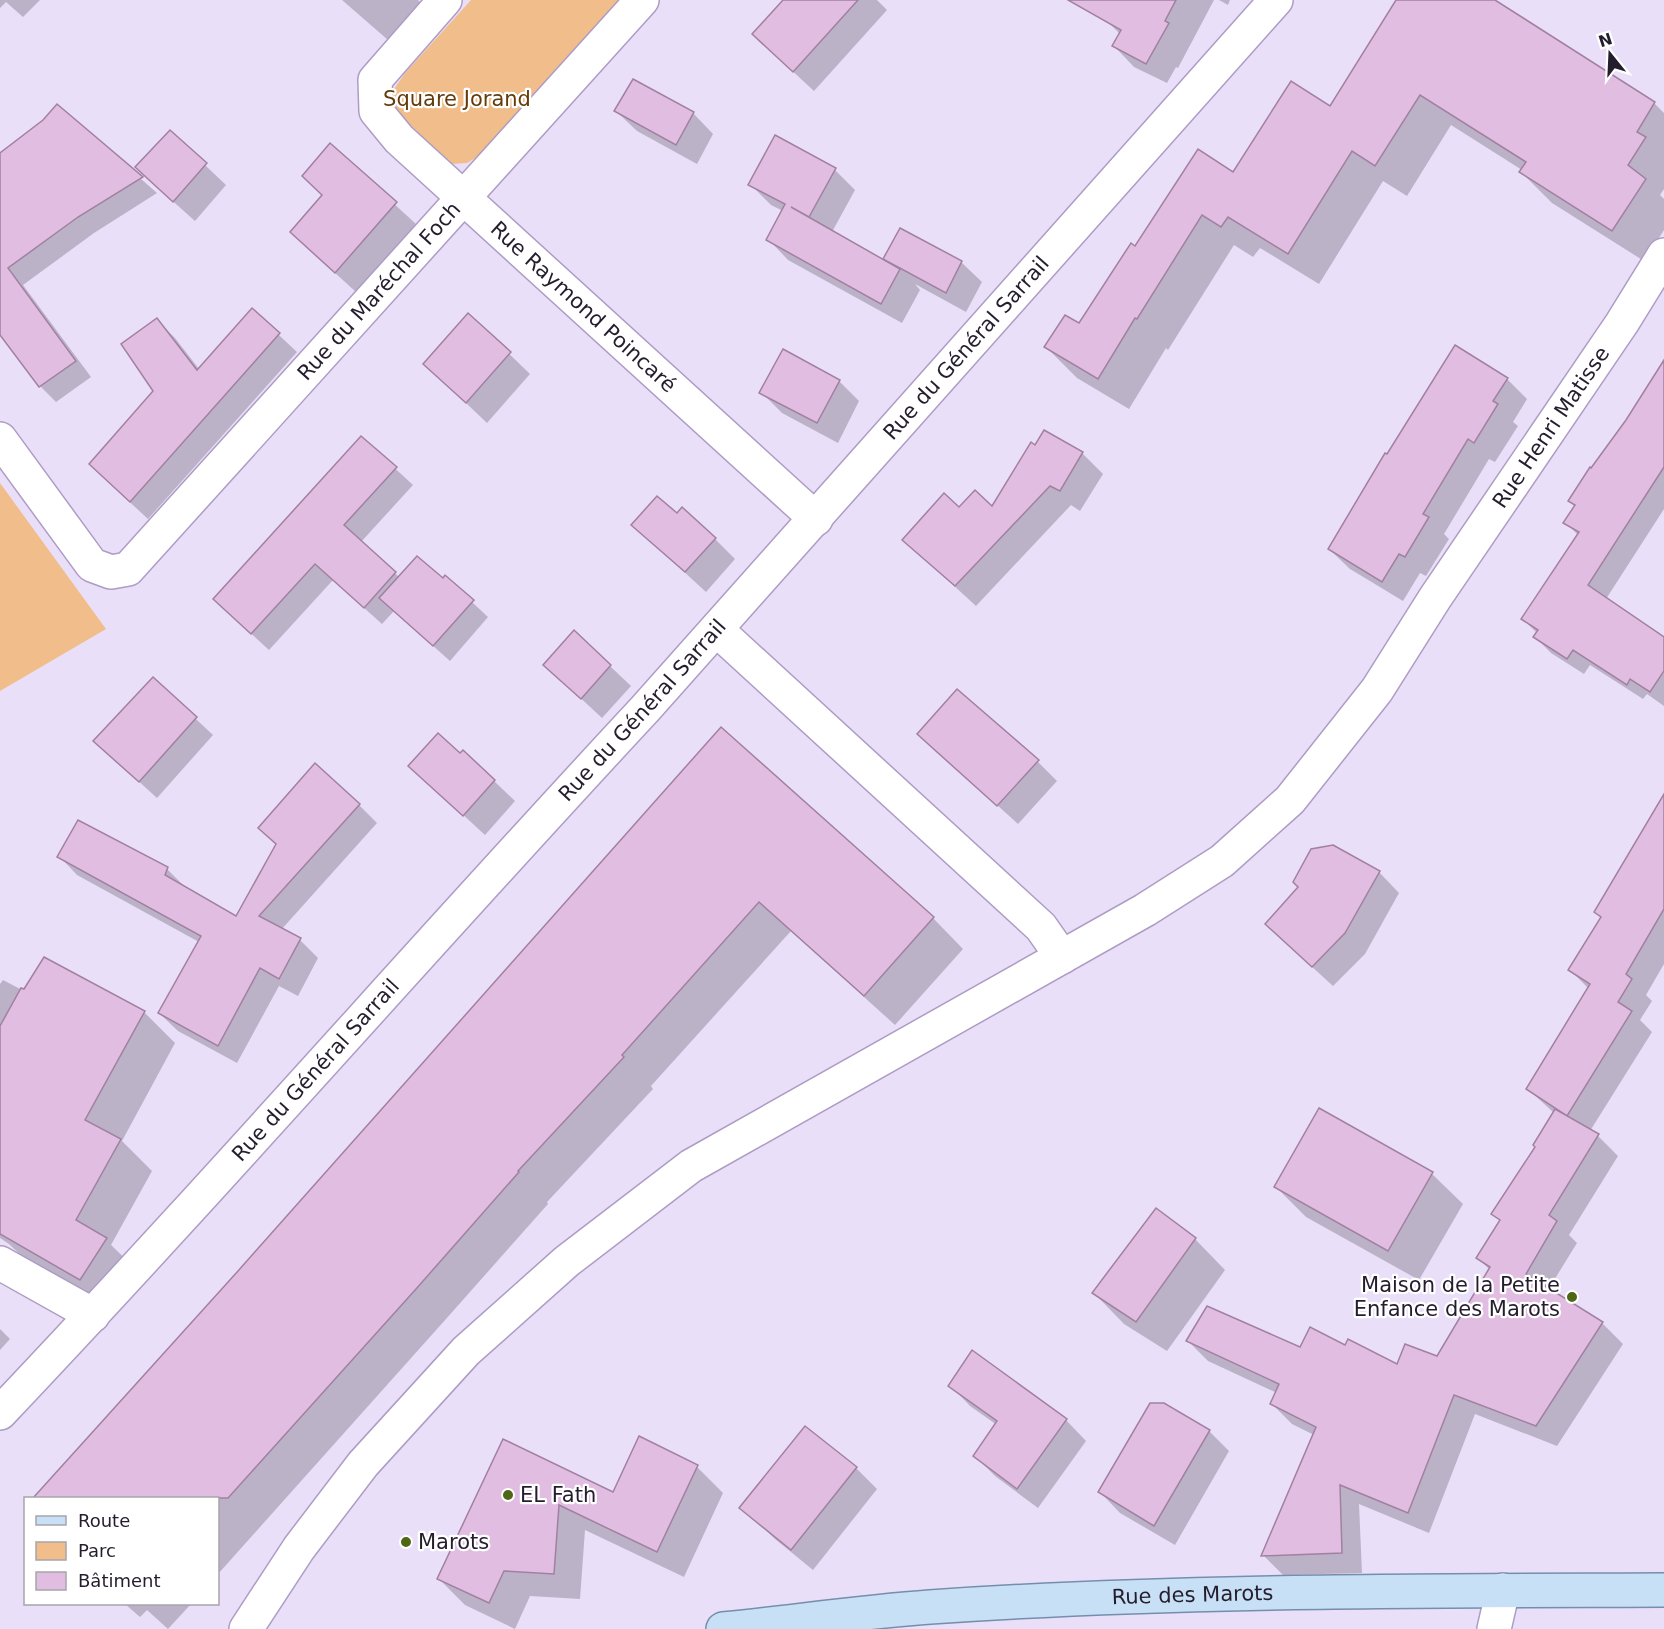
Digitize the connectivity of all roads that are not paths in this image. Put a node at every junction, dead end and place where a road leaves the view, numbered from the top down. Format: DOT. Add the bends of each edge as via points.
graph roads {
  1 [pos="445,0"];
  2 [pos="642,0"];
  3 [pos="1276,0"];
  4 [pos="464,198"];
  5 [pos="1664,255"];
  6 [pos="0,439"];
  7 [pos="816,519"];
  8 [pos="717,630"];
  9 [pos="1062,957"];
  10 [pos="0,1263"];
  11 [pos="93,1315"];
  12 [pos="0,1413"];
  13 [pos="1503,1590"];
  14 [pos="1664,1590"];
  15 [pos="246,1629"];
  16 [pos="723,1629"];
  17 [pos="1494,1629"];
  1 -- 4 [label="street, Rue Raymond Poincaré" via="375,80 376,111 399,139"];
  2 -- 4 [label="street, Rue du Maréchal Foch"];
  3 -- 7 [label="street, Rue du Général Sarrail"];
  4 -- 6 [label="street, Rue du Maréchal Foch" via="128,569 111,572 92,565"];
  4 -- 7 [label="street, Rue Raymond Poincaré"];
  5 -- 9 [label="street, Rue Henri Matisse" via="1377,690 1290,800 1222,861"];
  7 -- 8 [label="street, Rue du Général Sarrail"];
  8 -- 9 [label="street" via="1041,927"];
  8 -- 11 [label="street, Rue du Général Sarrail"];
  9 -- 15 [label="street, Rue Henri Matisse" via="692,1166 567,1261 466,1351 370,1455 299,1548"];
  10 -- 11 [label="street"];
  11 -- 12 [label="street, Rue du Général Sarrail"];
  13 -- 14 [label="main road, Rue des Marots"];
  13 -- 16 [label="main road, Rue des Marots" via="1155,1596 988,1604"];
  13 -- 17 [label="street"];
}
